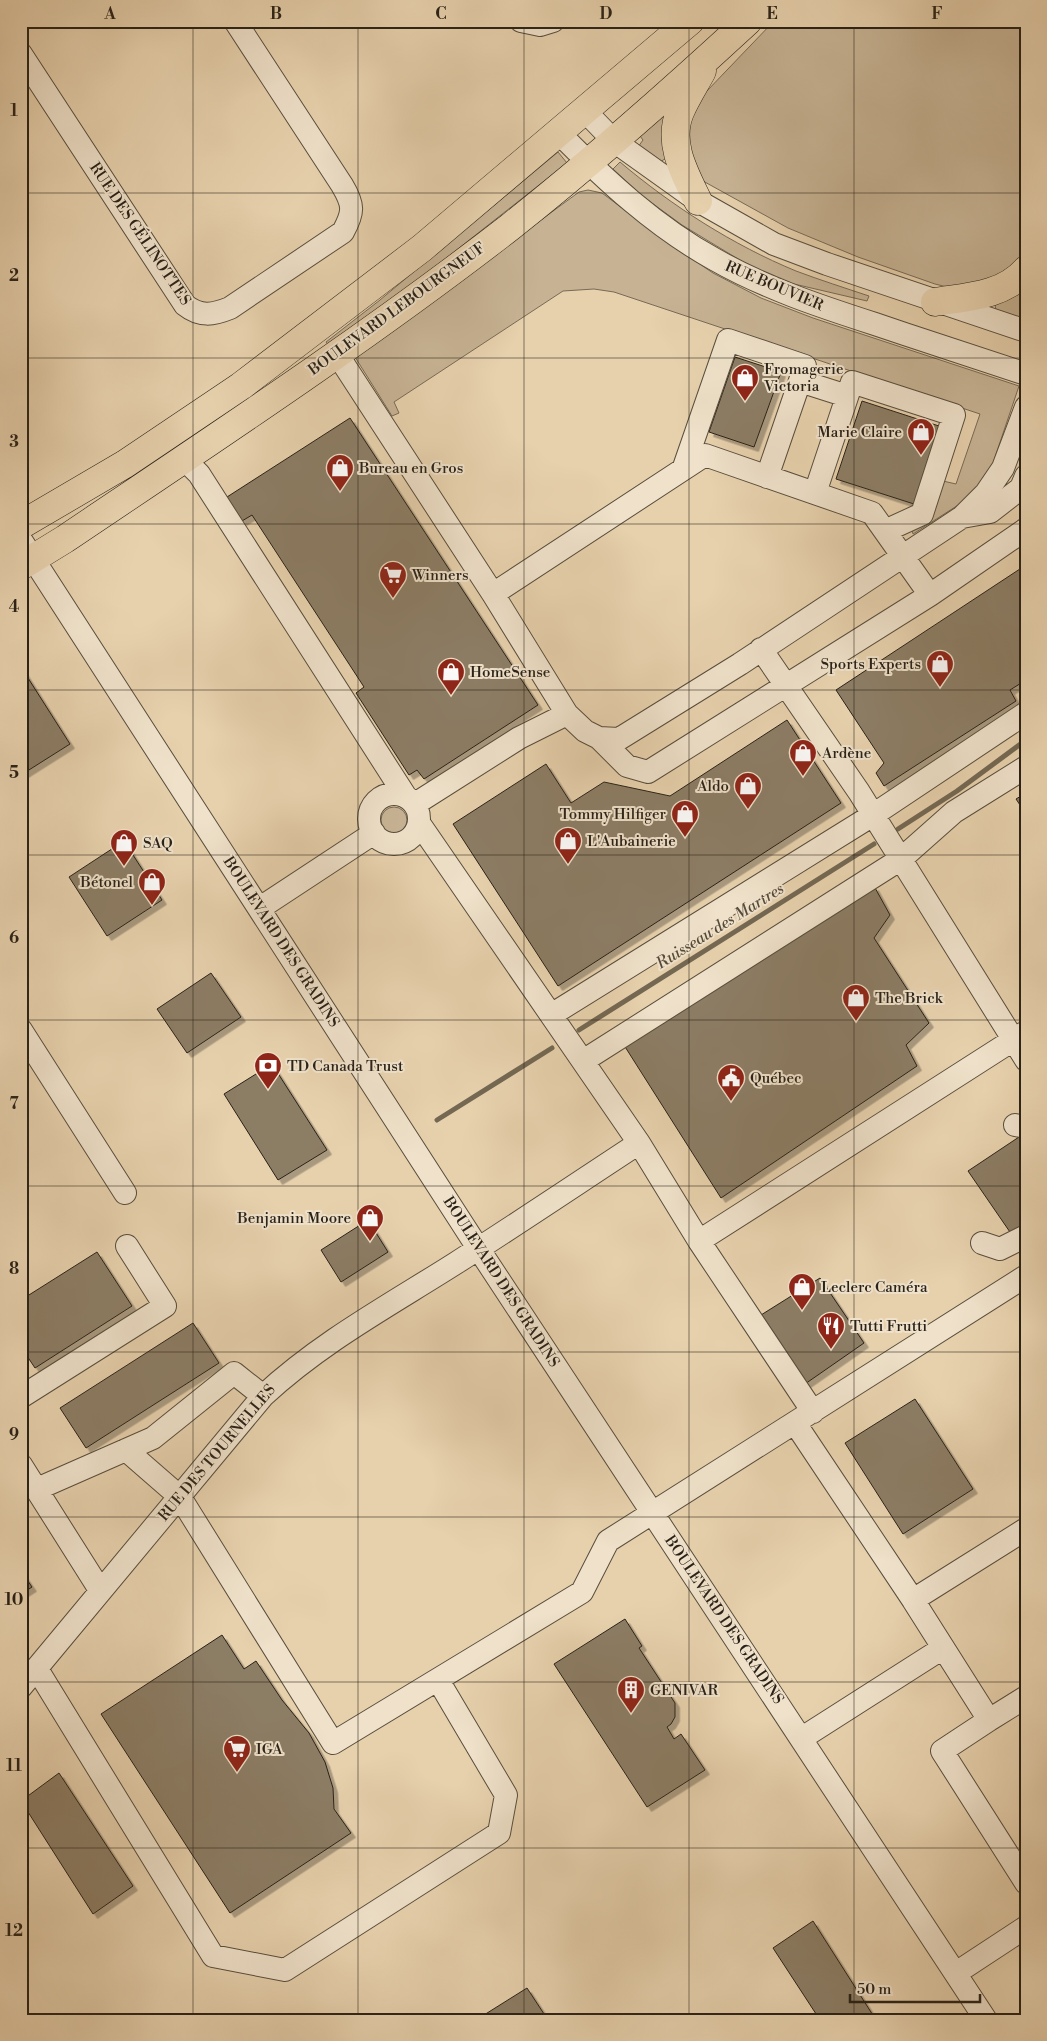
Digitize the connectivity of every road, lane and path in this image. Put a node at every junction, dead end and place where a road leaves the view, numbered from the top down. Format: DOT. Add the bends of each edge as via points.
graph roads {
  1 [pos="235,21"];
  2 [pos="521,21"];
  3 [pos="553,21"];
  4 [pos="690,21"];
  5 [pos="748,21"];
  6 [pos="21,54"];
  7 [pos="710,56"];
  8 [pos="585,110"];
  9 [pos="559,133"];
  10 [pos="614,141"];
  11 [pos="589,164"];
  12 [pos="698,201"];
  13 [pos="1026,270"];
  14 [pos="935,302"];
  15 [pos="1026,331"];
  16 [pos="337,354"];
  17 [pos="1026,374"];
  18 [pos="800,381"];
  19 [pos="847,396"];
  20 [pos="1026,407"];
  21 [pos="184,459"];
  22 [pos="684,467"];
  23 [pos="1026,476"];
  24 [pos="767,477"];
  25 [pos="815,494"];
  26 [pos="962,517"];
  27 [pos="21,525"];
  28 [pos="1026,529"];
  29 [pos="885,531"];
  30 [pos="25,555"];
  31 [pos="904,556"];
  32 [pos="493,594"];
  33 [pos="930,595"];
  34 [pos="761,649"];
  35 [pos="786,685"];
  36 [pos="1026,713"];
  37 [pos="567,714"];
  38 [pos="600,738"];
  39 [pos="1026,767"];
  40 [pos="413,808"];
  41 [pos="873,815"];
  42 [pos="374,833"];
  43 [pos="901,859"];
  44 [pos="260,908"];
  45 [pos="551,1015"];
  46 [pos="21,1030"];
  47 [pos="1019,1036"];
  48 [pos="1026,1060"];
  49 [pos="583,1061"];
  50 [pos="639,1143"];
  51 [pos="125,1193"];
  52 [pos="1026,1236"];
  53 [pos="699,1242"];
  54 [pos="982,1243"];
  55 [pos="127,1246"];
  56 [pos="478,1248"];
  57 [pos="1026,1276"];
  58 [pos="24,1389"];
  59 [pos="263,1396"];
  60 [pos="804,1418"];
  61 [pos="126,1450"];
  62 [pos="21,1465"];
  63 [pos="36,1489"];
  64 [pos="180,1497"];
  65 [pos="653,1514"];
  66 [pos="1026,1529"];
  67 [pos="100,1590"];
  68 [pos="913,1600"];
  69 [pos="943,1648"];
  70 [pos="36,1669"];
  71 [pos="438,1680"];
  72 [pos="21,1687"];
  73 [pos="1026,1697"];
  74 [pos="989,1720"];
  75 [pos="802,1738"];
  76 [pos="1026,1884"];
  77 [pos="1026,1927"];
  78 [pos="956,1973"];
  79 [pos="986,2020"];
  1 -- 6 [label="street, RUE DES GÉLINOTTES" via="351,200 351,217 343,232 218,313 204,315 185,305"];
  2 -- 3 [label="street" via="540,26"];
  4 -- 8 [label="main road, BOULEVARD LEBOURGNEUF"];
  5 -- 7 [label="main road, BOULEVARD LEBOURGNEUF"];
  7 -- 10 [label="main road, BOULEVARD LEBOURGNEUF"];
  7 -- 12 [label="main road" via="679,113 675,138 680,162"];
  8 -- 9 [label="main road, BOULEVARD LEBOURGNEUF"];
  8 -- 10 [label="street"];
  9 -- 11 [label="street, RUE BOUVIER"];
  9 -- 27 [label="main road, BOULEVARD LEBOURGNEUF" via="422,248 240,386 125,464"];
  10 -- 11 [label="main road, BOULEVARD LEBOURGNEUF"];
  10 -- 12 [label="street"];
  11 -- 16 [label="main road, BOULEVARD LEBOURGNEUF"];
  11 -- 17 [label="street, RUE BOUVIER" via="667,230 750,279 792,297"];
  12 -- 14 [label="street" via="774,244"];
  13 -- 14 [label="main road" via="1017,280 993,292"];
  14 -- 15 [label="street"];
  16 -- 21 [label="main road, BOULEVARD LEBOURGNEUF"];
  16 -- 32 [label="street"];
  18 -- 19 [label="street"];
  18 -- 22 [label="street" via="806,366 728,340"];
  18 -- 24 [label="street"];
  19 -- 25 [label="street"];
  19 -- 29 [label="street" via="852,382 954,415 922,514"];
  20 -- 26 [label="street" via="1002,468 986,493"];
  21 -- 30 [label="main road, BOULEVARD LEBOURGNEUF" via="65,539"];
  21 -- 40 [label="street" via="199,474"];
  22 -- 24 [label="street" via="704,455"];
  22 -- 32 [label="street"];
  23 -- 26 [label="street" via="1021,488 990,512"];
  24 -- 25 [label="street"];
  25 -- 29 [label="street" via="872,513"];
  26 -- 31 [label="street"];
  28 -- 33 [label="street"];
  29 -- 31 [label="street"];
  30 -- 44 [label="street, BOULEVARD DES GRADINS"];
  31 -- 33 [label="street"];
  31 -- 34 [label="street"];
  32 -- 37 [label="street"];
  33 -- 35 [label="street"];
  34 -- 35 [label="street"];
  34 -- 38 [label="street" via="619,740"];
  35 -- 38 [label="street" via="648,772 627,766"];
  35 -- 41 [label="street"];
  36 -- 41 [label="street"];
  37 -- 38 [label="street" via="585,731"];
  37 -- 40 [label="street" via="518,738"];
  39 -- 43 [label="street" via="954,812"];
  40 -- 42 [label="street" via="411,838 404,843 384,842"];
  40 -- 42 [label="street" via="393,794 377,801 369,816"];
  40 -- 45 [label="street"];
  41 -- 43 [label="street"];
  41 -- 45 [label="street"];
  42 -- 44 [label="street"];
  43 -- 47 [label="street"];
  43 -- 49 [label="street"];
  44 -- 56 [label="street, BOULEVARD DES GRADINS"];
  45 -- 49 [label="street"];
  46 -- 51 [label="street"];
  47 -- 48 [label="street"];
  47 -- 53 [label="street"];
  49 -- 50 [label="street"];
  50 -- 53 [label="street"];
  50 -- 56 [label="street, RUE DES TOURNELLES"];
  52 -- 54 [label="street" via="1000,1249"];
  53 -- 60 [label="street"];
  55 -- 58 [label="street" via="165,1306"];
  56 -- 59 [label="street, RUE DES TOURNELLES" via="352,1327"];
  56 -- 65 [label="street, BOULEVARD DES GRADINS"];
  57 -- 60 [label="street"];
  59 -- 61 [label="street" via="234,1373 153,1438"];
  59 -- 64 [label="street, RUE DES TOURNELLES"];
  60 -- 65 [label="street"];
  60 -- 68 [label="street"];
  61 -- 63 [label="street"];
  61 -- 64 [label="street"];
  62 -- 63 [label="street"];
  63 -- 67 [label="street"];
  64 -- 67 [label="street, RUE DES TOURNELLES"];
  64 -- 71 [label="street" via="333,1743"];
  65 -- 71 [label="street" via="608,1541 582,1592"];
  65 -- 75 [label="street, BOULEVARD DES GRADINS"];
  66 -- 68 [label="street"];
  67 -- 70 [label="street, RUE DES TOURNELLES"];
  68 -- 69 [label="street"];
  69 -- 74 [label="street"];
  69 -- 75 [label="street"];
  70 -- 71 [label="street" via="214,1956 286,1970 499,1833 506,1795"];
  70 -- 72 [label="street, RUE DES TOURNELLES"];
  73 -- 74 [label="street"];
  74 -- 76 [label="street" via="942,1751"];
  75 -- 78 [label="street, BOULEVARD DES GRADINS"];
  77 -- 78 [label="street"];
  78 -- 79 [label="street, BOULEVARD DES GRADINS"];
}
